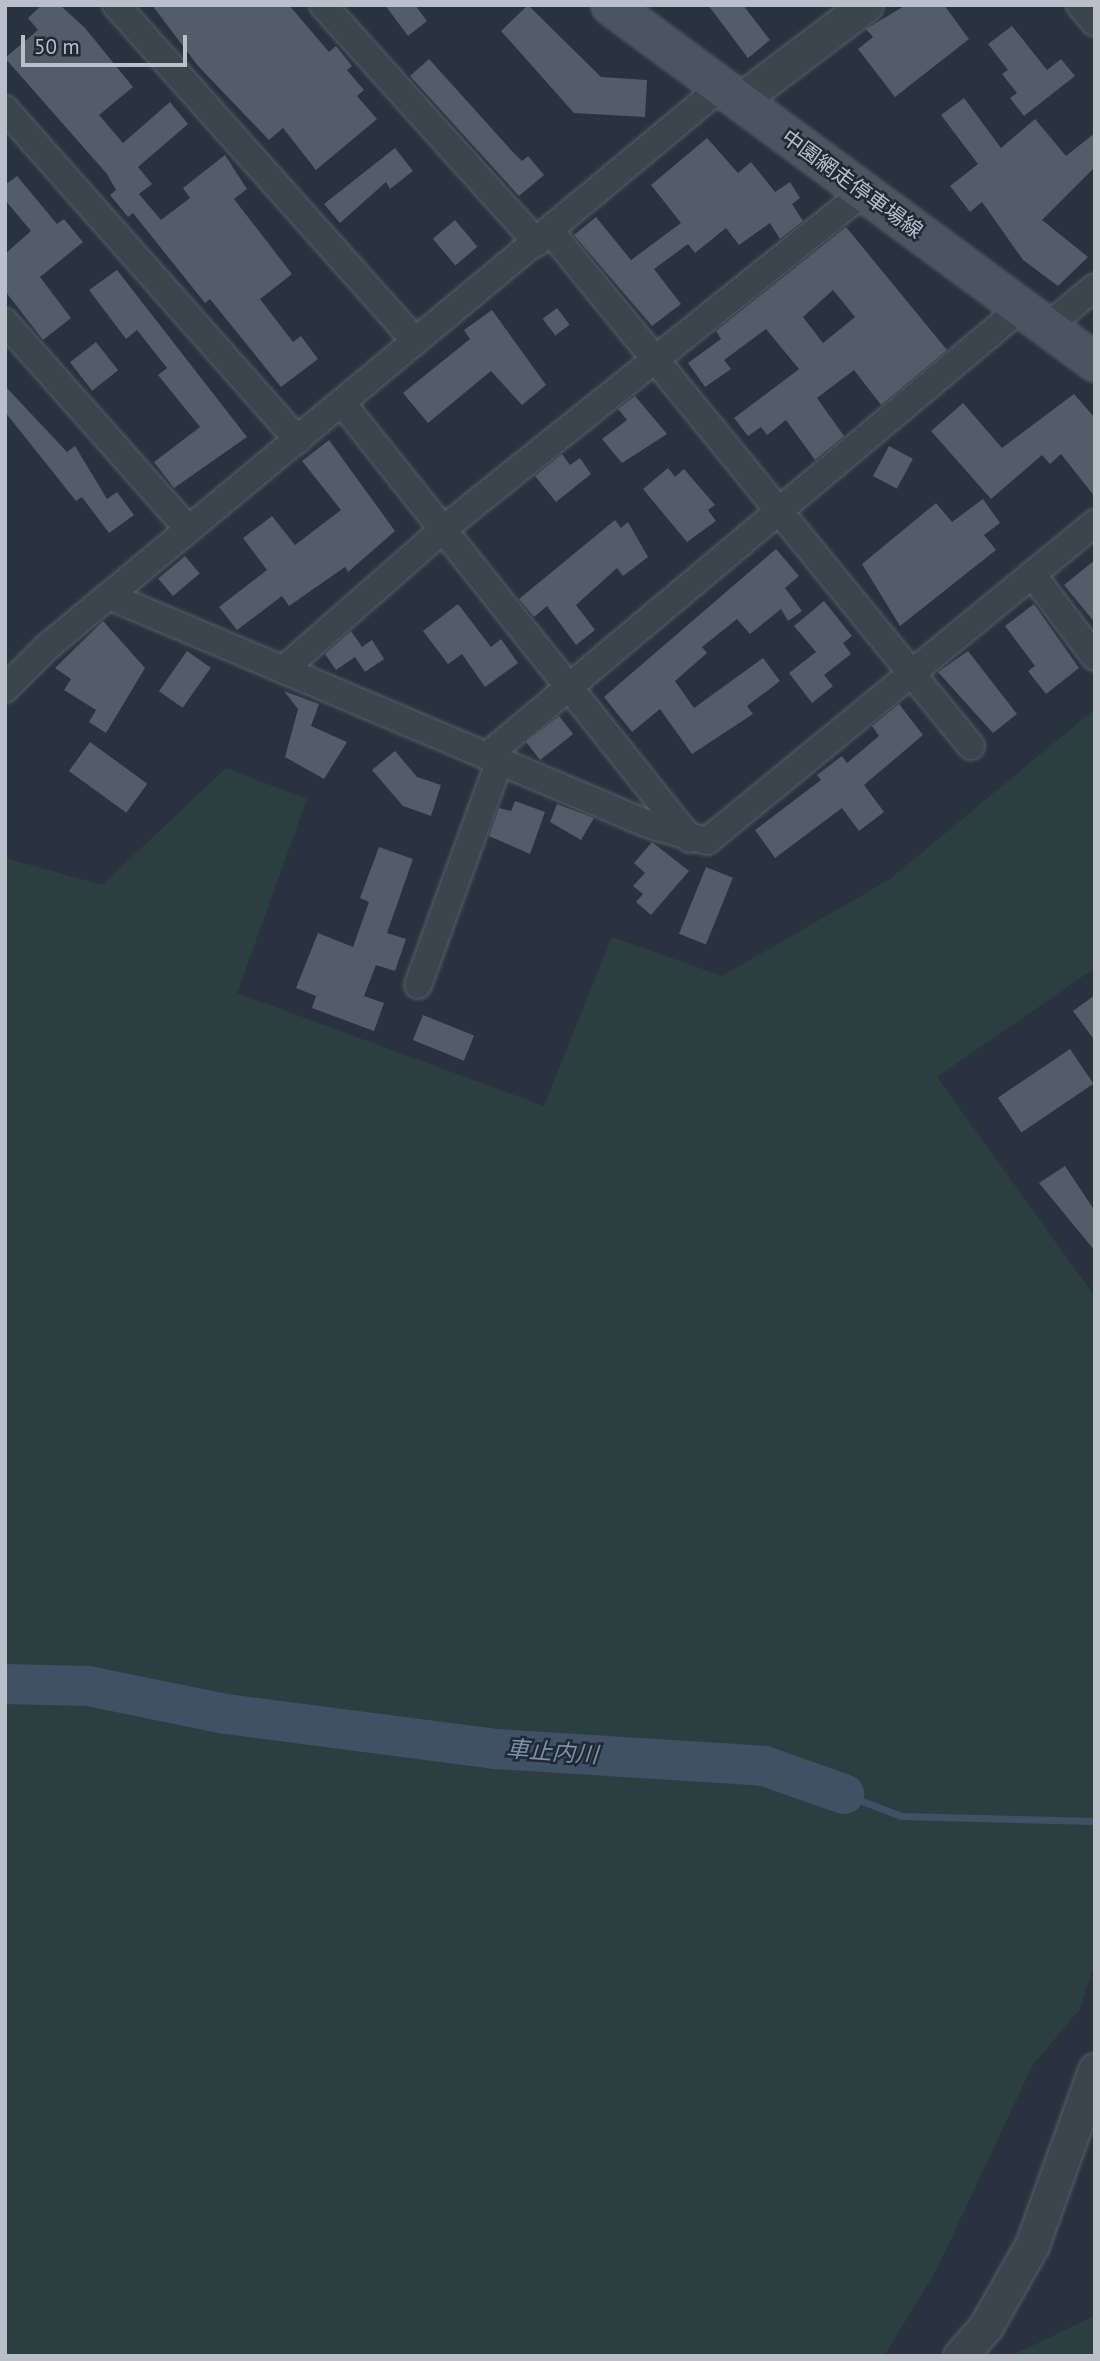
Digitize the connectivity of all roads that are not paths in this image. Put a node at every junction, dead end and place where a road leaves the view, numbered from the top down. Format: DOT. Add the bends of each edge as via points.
graph roads {
  1 [pos="116,5"];
  2 [pos="323,5"];
  3 [pos="610,5"];
  4 [pos="866,5"];
  5 [pos="1080,5"];
  6 [pos="1095,23"];
  7 [pos="730,95"];
  8 [pos="5,109"];
  9 [pos="863,193"];
  10 [pos="544,238"];
  11 [pos="1095,287"];
  12 [pos="1034,318"];
  13 [pos="5,322"];
  14 [pos="414,340"];
  15 [pos="652,358"];
  16 [pos="1095,362"];
  17 [pos="342,403"];
  18 [pos="298,440"];
  19 [pos="782,511"];
  20 [pos="1095,523"];
  21 [pos="188,529"];
  22 [pos="441,531"];
  23 [pos="1032,574"];
  24 [pos="109,596"];
  25 [pos="1095,657"];
  26 [pos="283,670"];
  27 [pos="911,670"];
  28 [pos="570,683"];
  29 [pos="5,690"];
  30 [pos="971,746"];
  31 [pos="494,758"];
  32 [pos="690,839"];
  33 [pos="418,985"];
  34 [pos="1095,2070"];
  35 [pos="960,2356"];
  1 -- 14 [label="street"];
  2 -- 10 [label="street"];
  3 -- 7 [label="main road, 中園網走停車場線"];
  4 -- 7 [label="street"];
  5 -- 6 [label="street"];
  7 -- 9 [label="main road, 中園網走停車場線"];
  7 -- 10 [label="street"];
  8 -- 18 [label="street"];
  9 -- 12 [label="main road, 中園網走停車場線"];
  9 -- 15 [label="street"];
  10 -- 14 [label="street"];
  10 -- 15 [label="street"];
  11 -- 12 [label="street"];
  12 -- 16 [label="main road, 中園網走停車場線"];
  12 -- 19 [label="street"];
  13 -- 21 [label="street"];
  14 -- 17 [label="street"];
  15 -- 19 [label="street"];
  15 -- 22 [label="street"];
  17 -- 18 [label="street"];
  17 -- 22 [label="street"];
  18 -- 21 [label="street"];
  19 -- 27 [label="street"];
  19 -- 28 [label="street"];
  20 -- 23 [label="street"];
  21 -- 24 [label="street"];
  22 -- 26 [label="street"];
  22 -- 28 [label="street"];
  23 -- 25 [label="street"];
  23 -- 27 [label="street"];
  24 -- 26 [label="street"];
  24 -- 29 [label="street"];
  26 -- 31 [label="street"];
  27 -- 30 [label="street"];
  27 -- 32 [label="street" via="706,841"];
  28 -- 31 [label="street"];
  28 -- 32 [label="street"];
  31 -- 32 [label="street"];
  31 -- 33 [label="street"];
  34 -- 35 [label="street" via="1032,2245 986,2326"];
}
